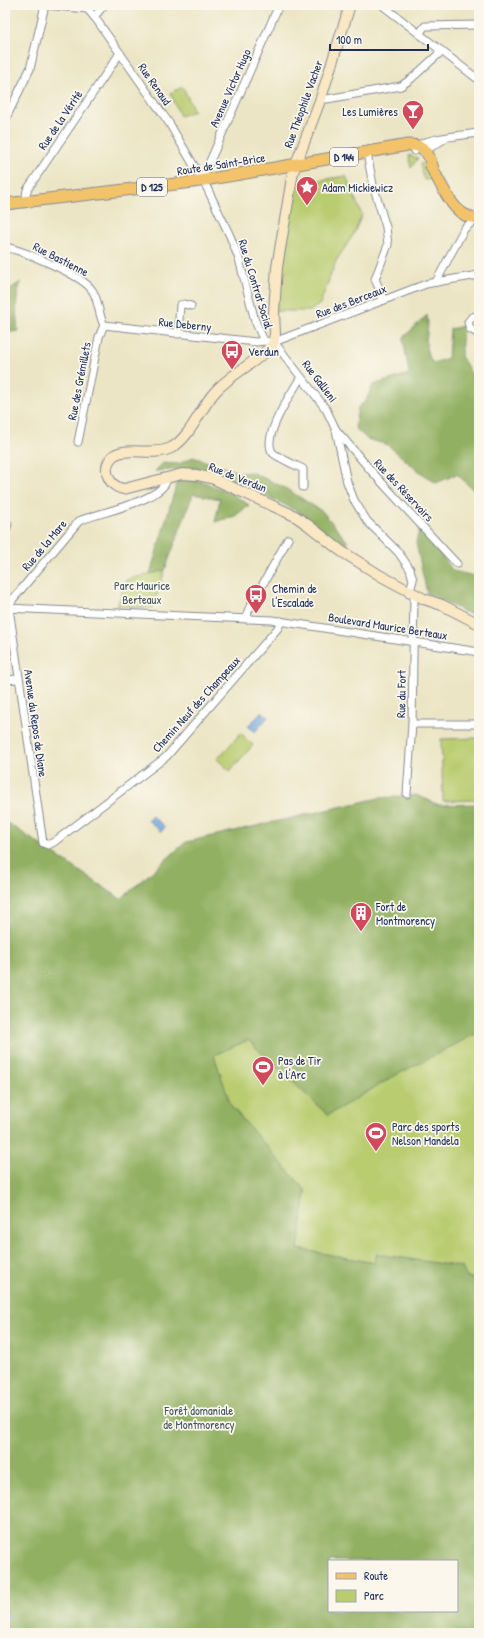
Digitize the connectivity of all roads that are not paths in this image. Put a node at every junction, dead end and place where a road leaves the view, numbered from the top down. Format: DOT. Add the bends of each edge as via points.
graph roads {
  1 [pos="45,5"];
  2 [pos="104,5"];
  3 [pos="279,5"];
  4 [pos="350,5"];
  5 [pos="382,5"];
  6 [pos="86,7"];
  7 [pos="94,17"];
  8 [pos="479,25"];
  9 [pos="419,34"];
  10 [pos="442,51"];
  11 [pos="120,53"];
  12 [pos="479,80"];
  13 [pos="321,98"];
  14 [pos="5,120"];
  15 [pos="479,133"];
  16 [pos="449,138"];
  17 [pos="419,150"];
  18 [pos="367,153"];
  19 [pos="295,165"];
  20 [pos="203,180"];
  21 [pos="25,202"];
  22 [pos="6,204"];
  23 [pos="476,217"];
  24 [pos="5,247"];
  25 [pos="479,275"];
  26 [pos="436,282"];
  27 [pos="384,300"];
  28 [pos="191,306"];
  29 [pos="479,315"];
  30 [pos="104,325"];
  31 [pos="178,334"];
  32 [pos="479,334"];
  33 [pos="269,341"];
  34 [pos="301,377"];
  35 [pos="336,430"];
  36 [pos="78,442"];
  37 [pos="167,477"];
  38 [pos="303,487"];
  39 [pos="8,524"];
  40 [pos="5,533"];
  41 [pos="288,539"];
  42 [pos="457,564"];
  43 [pos="410,594"];
  44 [pos="7,608"];
  45 [pos="247,619"];
  46 [pos="281,621"];
  47 [pos="479,624"];
  48 [pos="413,642"];
  49 [pos="479,652"];
  50 [pos="18,679"];
  51 [pos="5,680"];
  52 [pos="412,724"];
  53 [pos="479,724"];
  54 [pos="407,794"];
  55 [pos="41,841"];
  1 -- 6 [label="street"];
  1 -- 14 [label="street" via="30,69"];
  2 -- 7 [label="street"];
  3 -- 20 [label="street, Avenue Victor Hugo"];
  4 -- 13 [label="main road, Rue Théophile Vacher"];
  5 -- 9 [label="street"];
  6 -- 7 [label="street, Rue Renaud"];
  7 -- 11 [label="street, Rue Renaud"];
  8 -- 9 [label="street" via="424,26"];
  9 -- 10 [label="street"];
  10 -- 12 [label="street"];
  10 -- 13 [label="street" via="401,86"];
  11 -- 20 [label="street, Rue Renaud" via="169,123"];
  11 -- 21 [label="street, Rue de la Vérité" via="27,190"];
  13 -- 19 [label="main road, Rue Théophile Vacher"];
  15 -- 16 [label="street, D 144"];
  16 -- 17 [label="street, D 144"];
  16 -- 17 [label="street, D 144" via="428,141"];
  17 -- 18 [label="main road, D 144" via="394,148"];
  17 -- 23 [label="main road" via="456,209 464,215"];
  18 -- 19 [label="main road, D 144"];
  18 -- 27 [label="street" via="373,185 386,227 388,245 375,279"];
  19 -- 20 [label="main road, Route de Saint-Brice / D 125"];
  19 -- 33 [label="main road" via="277,267 275,327"];
  20 -- 21 [label="main road, Route de Saint-Brice / D 125"];
  20 -- 33 [label="street, Rue du Contrat Social" via="239,259 255,321"];
  21 -- 22 [label="main road, Route de Saint-Brice / D 125"];
  23 -- 26 [label="street" via="464,230"];
  24 -- 30 [label="street, Rue Bastienne" via="31,255 85,283 95,295"];
  25 -- 26 [label="street, Rue des Berceaux"];
  26 -- 27 [label="street, Rue des Berceaux"];
  27 -- 33 [label="street, Rue des Berceaux"];
  28 -- 31 [label="street" via="180,305"];
  29 -- 32 [label="street" via="472,317 468,322 470,329"];
  30 -- 31 [label="street, Rue Deberny"];
  30 -- 36 [label="street, Rue des Grémillets" via="99,337"];
  31 -- 33 [label="street, Rue Deberny"];
  33 -- 34 [label="street, Rue Gallieni"];
  33 -- 37 [label="main road, Rue de Verdun" via="270,348 220,387 210,398 177,444 159,452 122,451 111,458 107,468 111,483 124,489"];
  34 -- 35 [label="street, Rue Gallieni" via="326,409"];
  34 -- 38 [label="street" via="272,428 269,440 273,453 303,469"];
  35 -- 42 [label="street, Rue des Réservoirs"];
  35 -- 43 [label="street, Rue Gallieni" via="347,482 354,500 367,521 398,552 410,569 413,580"];
  37 -- 43 [label="main road, Rue de Verdun" via="182,474 204,476 287,512 350,557"];
  37 -- 44 [label="street, Rue de la Mare" via="163,486 147,498 79,521"];
  39 -- 40 [label="street"];
  41 -- 45 [label="street" via="248,611"];
  43 -- 47 [label="main road, Rue de Verdun" via="442,605"];
  43 -- 48 [label="street, Rue du Fort"];
  44 -- 45 [label="street, Boulevard Maurice Berteaux"];
  44 -- 50 [label="street, Avenue du Repos de Diane"];
  45 -- 46 [label="street, Boulevard Maurice Berteaux"];
  46 -- 48 [label="street, Boulevard Maurice Berteaux"];
  46 -- 55 [label="street, Chemin Neuf des Champeaux" via="278,628 166,757 54,842 48,845"];
  48 -- 49 [label="street, Boulevard Maurice Berteaux"];
  48 -- 52 [label="street, Rue du Fort"];
  50 -- 51 [label="street"];
  50 -- 55 [label="street, Avenue du Repos de Diane"];
  52 -- 53 [label="street"];
  52 -- 54 [label="street, Rue du Fort"];
}
